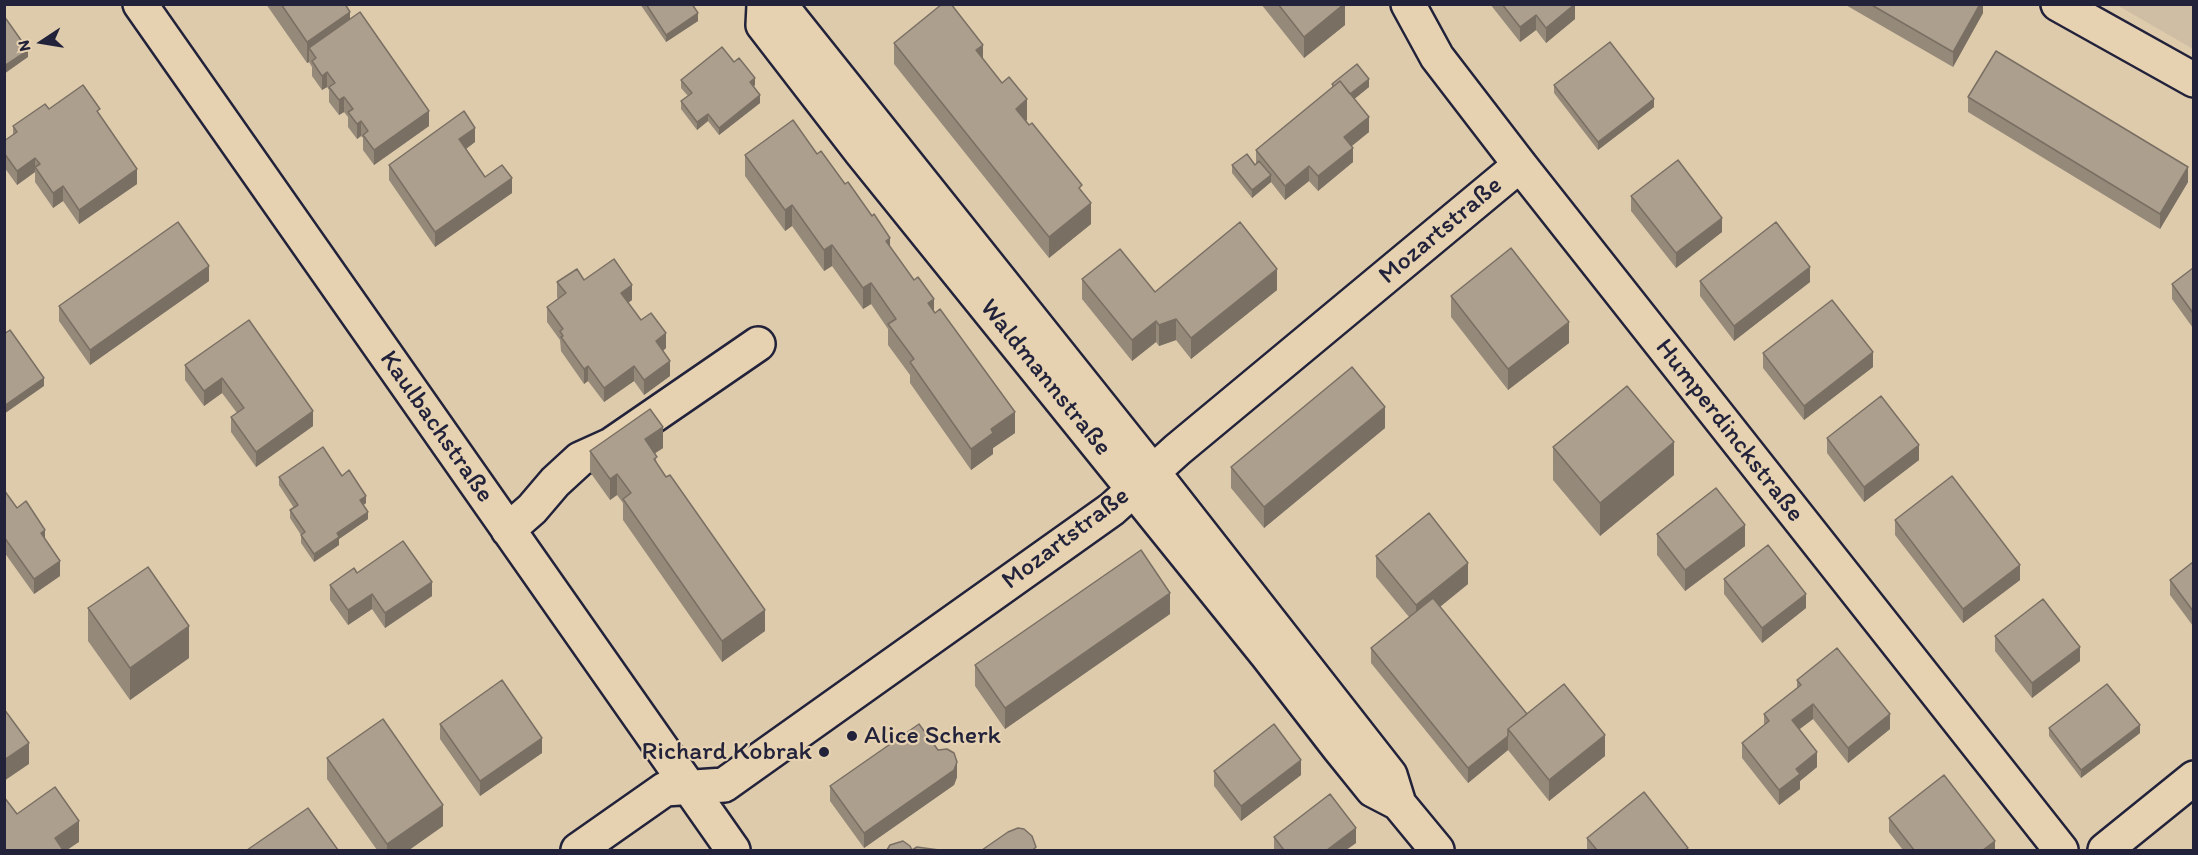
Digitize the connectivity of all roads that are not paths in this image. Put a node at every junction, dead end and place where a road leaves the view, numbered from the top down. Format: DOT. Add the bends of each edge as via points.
graph roads {
  1 [pos="140,4"];
  2 [pos="1408,4"];
  3 [pos="2058,4"];
  4 [pos="764,5"];
  5 [pos="2193,80"];
  6 [pos="1520,165"];
  7 [pos="758,344"];
  8 [pos="1144,481"];
  9 [pos="508,530"];
  10 [pos="2193,778"];
  11 [pos="688,787"];
  12 [pos="578,850"];
  13 [pos="733,850"];
  14 [pos="1437,850"];
  15 [pos="2061,850"];
  16 [pos="2105,850"];
  1 -- 9 [label="street, Kaulbachstraße"];
  2 -- 6 [label="street, Humperdinckstraße" via="1437,57"];
  3 -- 5 [label="street"];
  4 -- 8 [label="street, Waldmannstraße" via="785,11"];
  6 -- 8 [label="street, Mozartstraße"];
  6 -- 15 [label="street, Humperdinckstraße"];
  7 -- 9 [label="street" via="611,446 580,459"];
  8 -- 11 [label="street, Mozartstraße" via="1112,509 724,785"];
  8 -- 14 [label="street, Waldmannstraße" via="1318,682 1348,740 1390,775 1399,804"];
  9 -- 11 [label="street, Kaulbachstraße"];
  10 -- 16 [label="street"];
  11 -- 12 [label="street, Mozartstraße" via="665,789"];
  11 -- 13 [label="street, Kaulbachstraße"];
}
